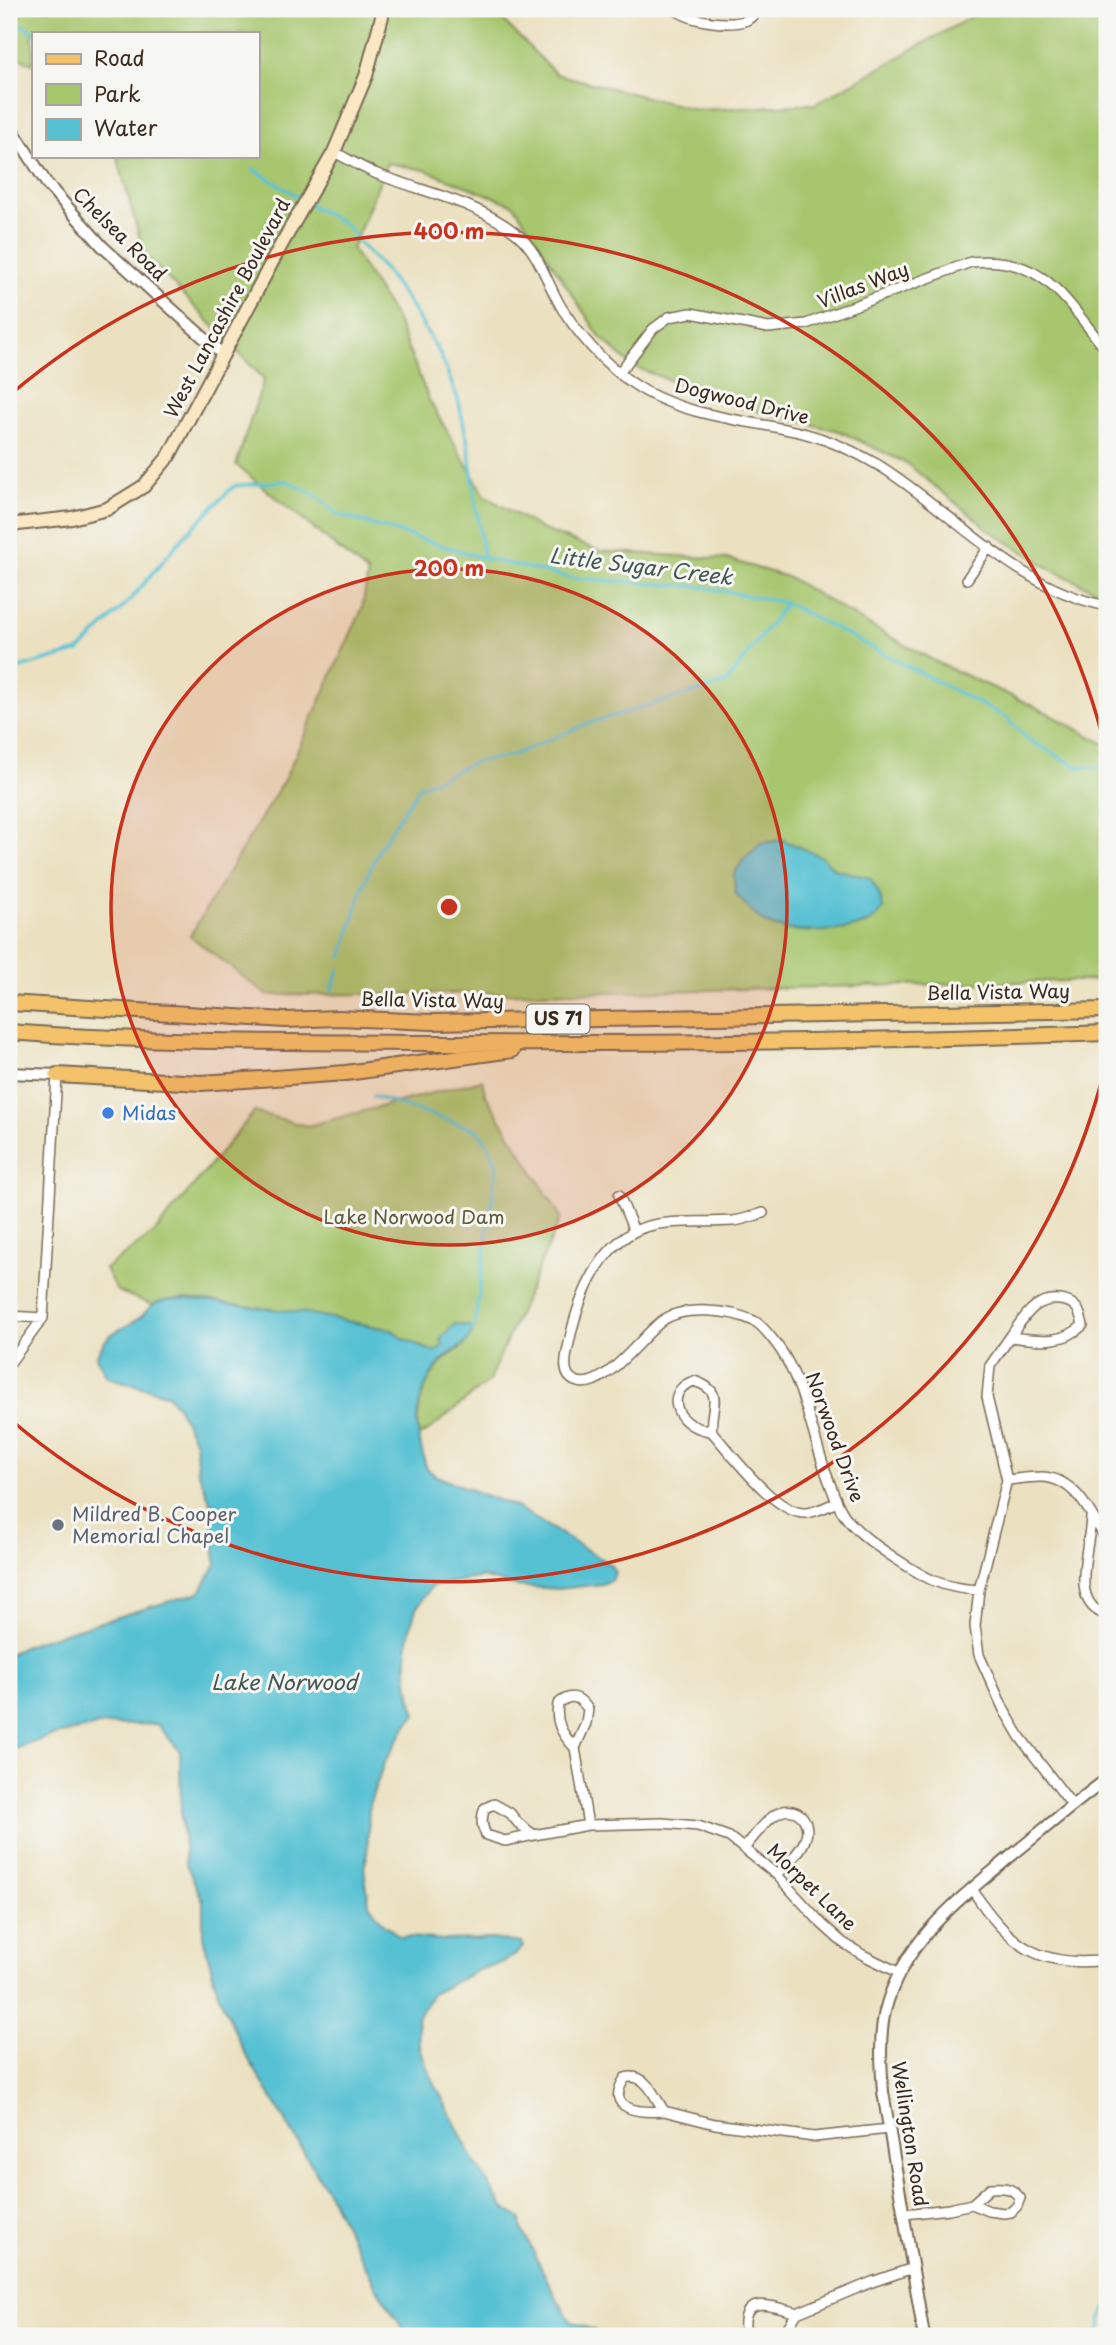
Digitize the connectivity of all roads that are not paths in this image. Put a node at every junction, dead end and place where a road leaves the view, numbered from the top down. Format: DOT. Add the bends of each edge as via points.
graph roads {
  1 [pos="384,9"];
  2 [pos="675,9"];
  3 [pos="760,9"];
  4 [pos="9,124"];
  5 [pos="334,152"];
  6 [pos="1107,351"];
  7 [pos="223,355"];
  8 [pos="619,373"];
  9 [pos="9,525"];
  10 [pos="989,547"];
  11 [pos="967,579"];
  12 [pos="1107,606"];
  13 [pos="9,1003"];
  14 [pos="1107,1010"];
  15 [pos="9,1032"];
  16 [pos="1107,1033"];
  17 [pos="564,1043"];
  18 [pos="9,1073"];
  19 [pos="57,1075"];
  20 [pos="619,1195"];
  21 [pos="763,1213"];
  22 [pos="634,1231"];
  23 [pos="9,1316"];
  24 [pos="43,1318"];
  25 [pos="1010,1337"];
  26 [pos="9,1364"];
  27 [pos="712,1432"];
  28 [pos="1007,1480"];
  29 [pos="837,1502"];
  30 [pos="1091,1514"];
  31 [pos="1107,1541"];
  32 [pos="979,1590"];
  33 [pos="1107,1612"];
  34 [pos="575,1748"];
  35 [pos="1107,1779"];
  36 [pos="1072,1805"];
  37 [pos="588,1825"];
  38 [pos="534,1835"];
  39 [pos="744,1847"];
  40 [pos="777,1875"];
  41 [pos="972,1889"];
  42 [pos="1107,1960"];
  43 [pos="900,1973"];
  44 [pos="664,2111"];
  45 [pos="889,2129"];
  46 [pos="972,2204"];
  47 [pos="905,2214"];
  48 [pos="913,2268"];
  49 [pos="797,2314"];
  50 [pos="753,2336"];
  51 [pos="776,2336"];
  52 [pos="924,2336"];
  1 -- 5 [label="main road, West Lancashire Boulevard" via="366,76"];
  2 -- 3 [label="street" via="719,23 747,20"];
  4 -- 7 [label="street, Chelsea Road" via="47,184 103,247"];
  5 -- 7 [label="main road, West Lancashire Boulevard"];
  5 -- 8 [label="street, Dogwood Drive" via="375,173 492,216 519,235 541,265 563,309 592,348"];
  6 -- 8 [label="street, Villas Way" via="1039,274 993,260 971,262 806,324 768,328 691,313 669,317 653,329"];
  7 -- 9 [label="main road, West Lancashire Boulevard" via="169,456 144,486 107,509"];
  8 -- 10 [label="street, Dogwood Drive" via="679,407 804,434 849,449 881,467"];
  10 -- 11 [label="street"];
  10 -- 12 [label="street, Dogwood Drive" via="1018,571 1051,589"];
  13 -- 14 [label="main road, Bella Vista Way / US 71" via="285,1020 432,1022"];
  15 -- 17 [label="main road, US 71" via="283,1042"];
  16 -- 17 [label="main road, US 71"];
  17 -- 19 [label="main road" via="346,1073 201,1083"];
  18 -- 19 [label="street"];
  19 -- 24 [label="street"];
  20 -- 22 [label="street"];
  21 -- 22 [label="street, Norwood Drive" via="735,1221 654,1225"];
  22 -- 29 [label="street, Norwood Drive" via="610,1250 584,1294 569,1339 566,1373 573,1381 594,1382 664,1319 694,1310 757,1321 798,1381"];
  23 -- 24 [label="street"];
  24 -- 26 [label="street"];
  25 -- 25 [label="street" via="1061,1340 1083,1325 1080,1311 1063,1300 1041,1302 1028,1311"];
  25 -- 28 [label="street" via="990,1366 987,1397"];
  27 -- 27 [label="street" via="715,1397 710,1388 694,1381 684,1384 675,1404 679,1414 690,1424"];
  27 -- 29 [label="street" via="786,1509 804,1513"];
  28 -- 30 [label="street" via="1041,1476 1059,1480"];
  28 -- 32 [label="street"];
  29 -- 32 [label="street, Norwood Drive" via="848,1520 875,1545 923,1577"];
  30 -- 31 [label="street"];
  30 -- 33 [label="street" via="1082,1584 1095,1610"];
  32 -- 36 [label="street" via="975,1626 979,1655 990,1683 1020,1737"];
  34 -- 34 [label="street" via="588,1709 573,1696 558,1704 556,1715 559,1728"];
  34 -- 37 [label="street"];
  35 -- 36 [label="street, Wellington Road"];
  36 -- 41 [label="street, Wellington Road"];
  37 -- 38 [label="street, Morpet Lane"];
  37 -- 39 [label="street, Morpet Lane" via="698,1826"];
  38 -- 38 [label="street, Morpet Lane" via="505,1841 486,1835 481,1816 494,1804"];
  39 -- 40 [label="street, Morpet Lane"];
  39 -- 40 [label="street" via="776,1814 788,1809 798,1812 805,1819 805,1841"];
  40 -- 43 [label="street, Morpet Lane" via="842,1942"];
  41 -- 42 [label="street" via="1016,1943 1065,1961"];
  41 -- 43 [label="street, Wellington Road" via="946,1910"];
  43 -- 45 [label="street, Wellington Road" via="885,2012 880,2056"];
  44 -- 44 [label="street" via="637,2113 623,2105 618,2096 625,2078 640,2078 648,2084"];
  44 -- 45 [label="street" via="715,2124 814,2137"];
  45 -- 47 [label="street, Wellington Road"];
  46 -- 46 [label="street" via="1004,2213 1017,2206 1020,2198 1008,2188 990,2188"];
  46 -- 47 [label="street"];
  47 -- 48 [label="street, Wellington Road"];
  48 -- 49 [label="street"];
  48 -- 52 [label="street, Wellington Road"];
  49 -- 50 [label="street" via="755,2305 744,2319 745,2329"];
  49 -- 51 [label="street"];
}
